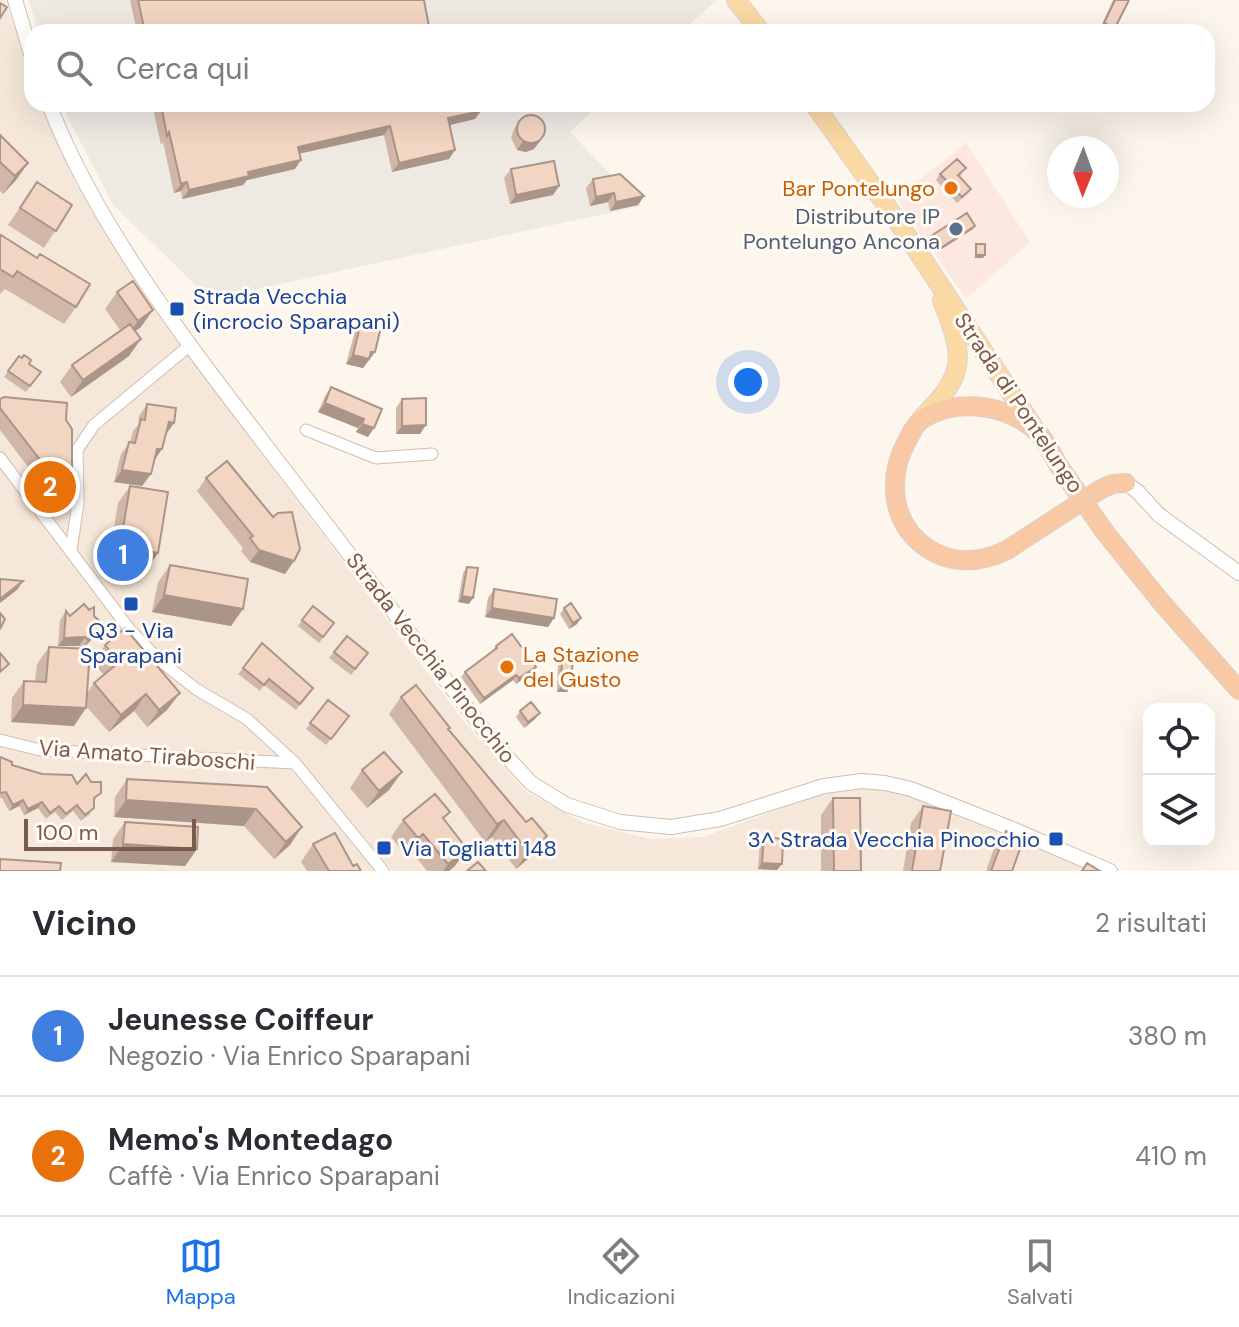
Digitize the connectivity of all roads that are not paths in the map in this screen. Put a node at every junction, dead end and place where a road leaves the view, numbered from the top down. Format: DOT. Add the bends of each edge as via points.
graph roads {
  1 [pos="15,0"];
  2 [pos="736,0"];
  3 [pos="755,24"];
  4 [pos="24,30"];
  5 [pos="53,112"];
  6 [pos="820,112"];
  7 [pos="932,275"];
  8 [pos="189,346"];
  9 [pos="920,420"];
  10 [pos="306,430"];
  11 [pos="1039,434"];
  12 [pos="432,454"];
  13 [pos="0,458"];
  14 [pos="1126,483"];
  15 [pos="71,551"];
  16 [pos="1239,573"];
  17 [pos="1239,690"];
  18 [pos="0,740"];
  19 [pos="295,763"];
  20 [pos="383,871"];
  21 [pos="1110,871"];
  1 -- 4 [label="street"];
  2 -- 3 [label="main road"];
  5 -- 8 [label="street, Strada Vecchia Pinocchio" via="88,187"];
  6 -- 7 [label="main road, Strada di Pontelungo"];
  7 -- 9 [label="main road" via="958,344 957,366 941,399"];
  7 -- 11 [label="main road, Strada di Pontelungo"];
  8 -- 15 [label="street" via="94,425 77,450 78,503"];
  8 -- 21 [label="street, Strada Vecchia Pinocchio" via="494,743 531,783 567,805 620,822 671,827 720,819 824,786 885,783 996,822"];
  9 -- 11 [label="highway" via="947,409 979,406"];
  9 -- 14 [label="highway" via="898,462 896,502 908,530 921,544 954,560 993,557 1101,489"];
  10 -- 12 [label="street" via="376,458"];
  11 -- 17 [label="highway, Strada di Pontelungo, bridge" via="1104,531"];
  13 -- 15 [label="street"];
  14 -- 16 [label="street" via="1159,515"];
  15 -- 19 [label="street" via="106,601 158,659 247,719"];
  18 -- 19 [label="street, Via Amato Tiraboschi" via="40,750"];
  19 -- 20 [label="street"];
}
